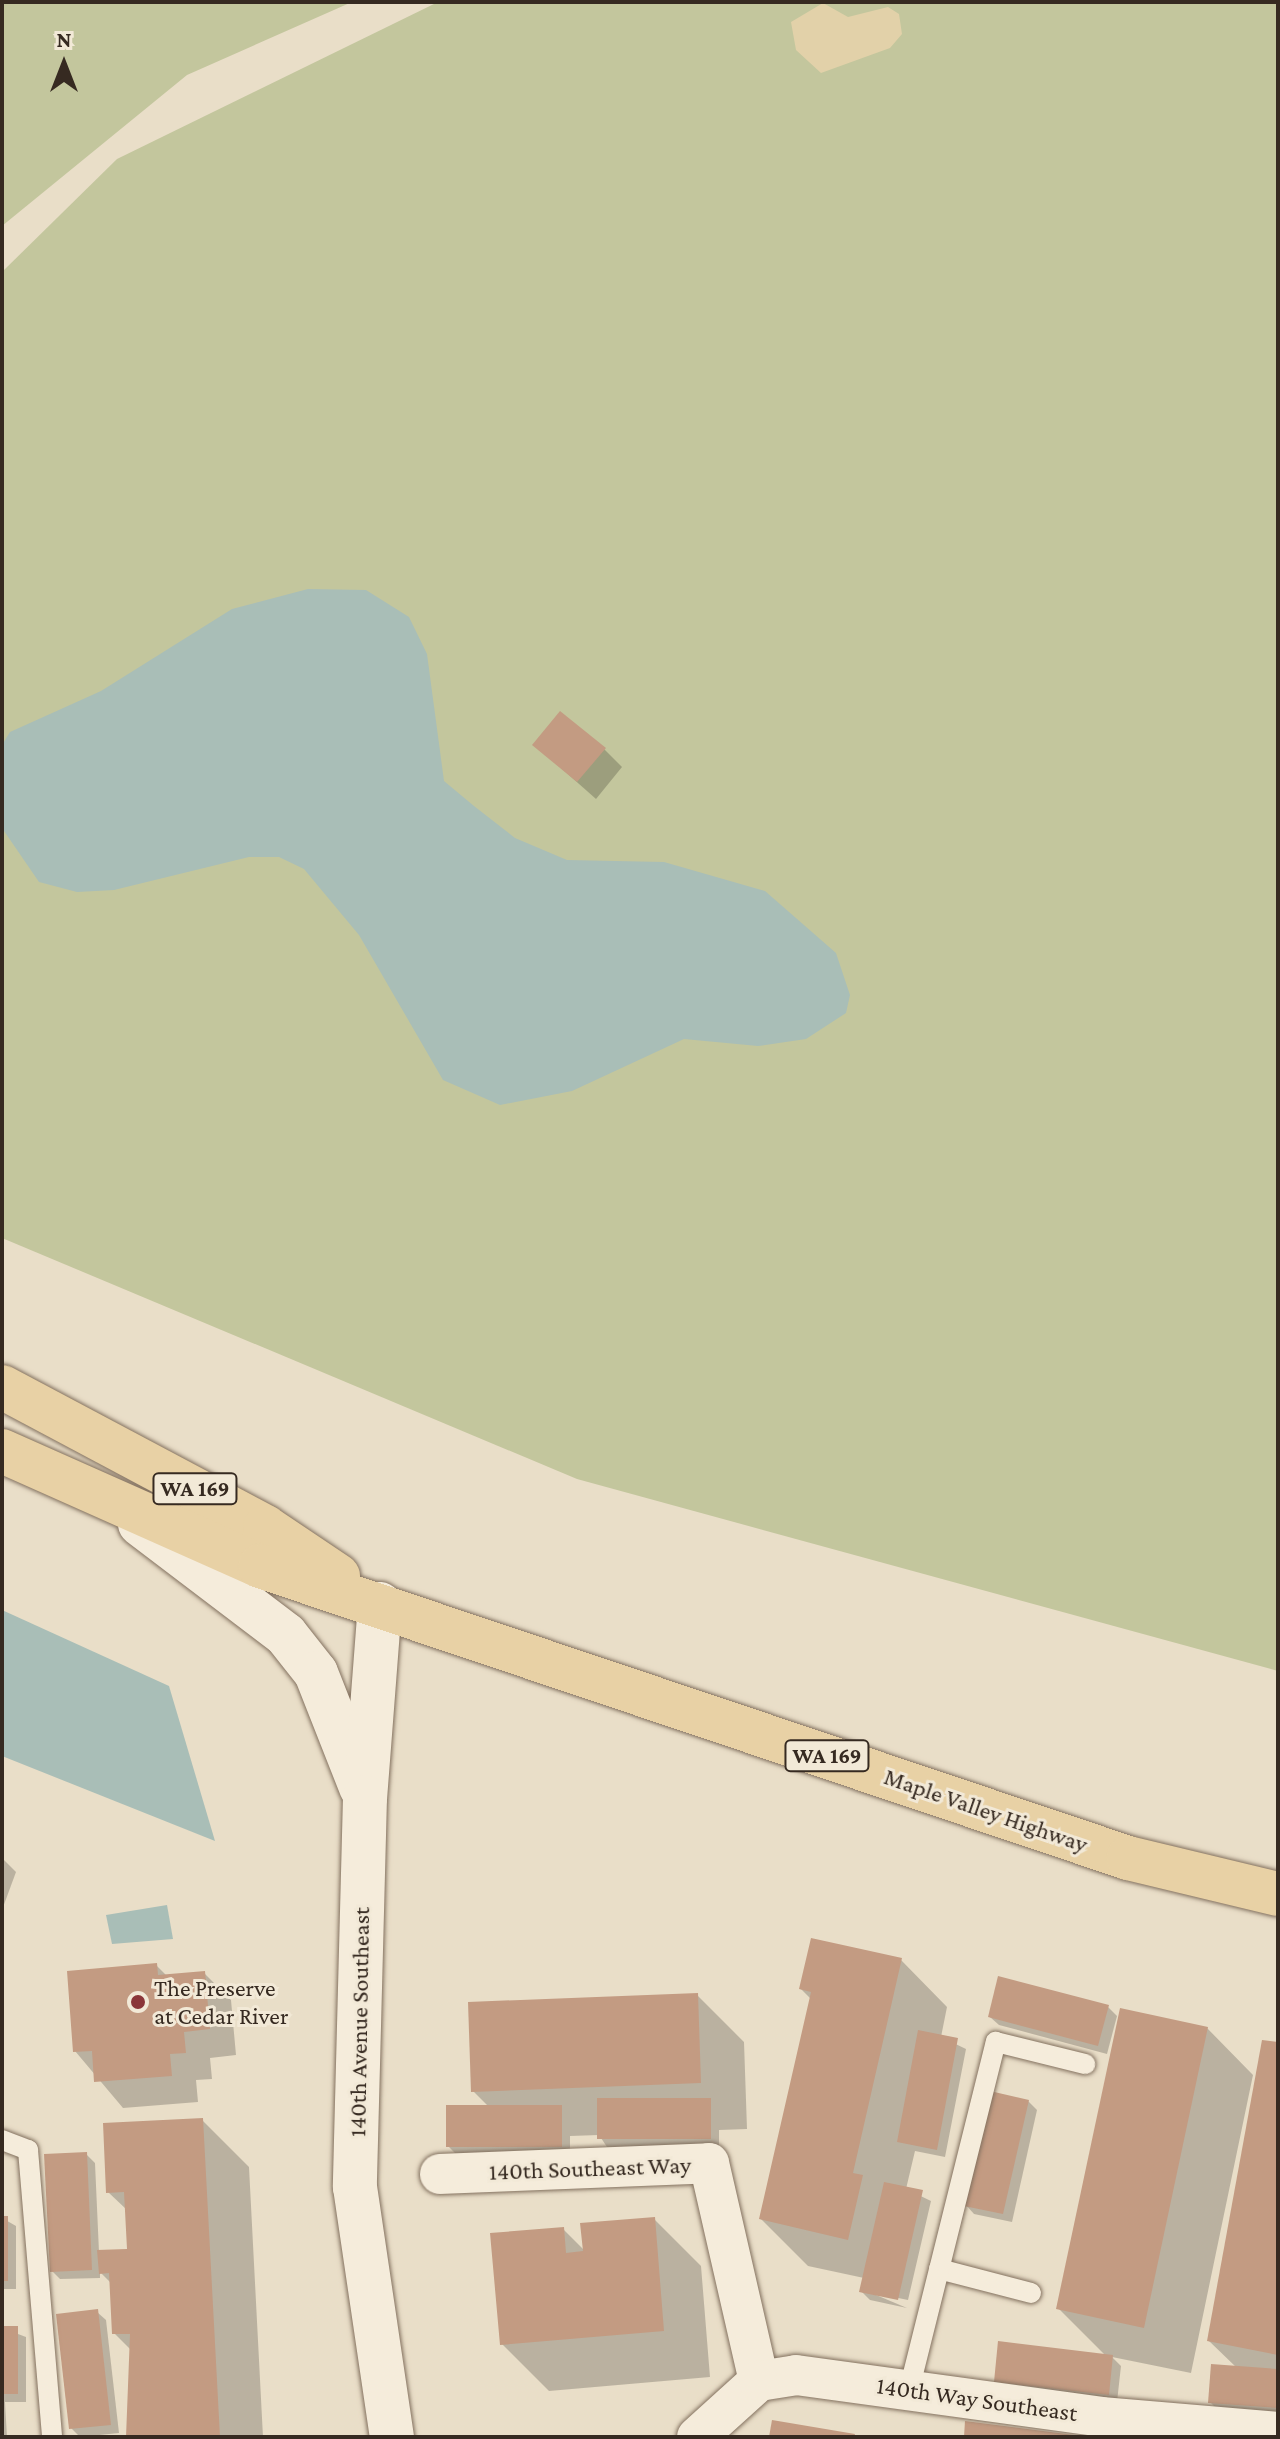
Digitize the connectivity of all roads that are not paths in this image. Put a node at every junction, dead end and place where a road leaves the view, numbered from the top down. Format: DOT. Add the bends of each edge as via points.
graph roads {
  1 [pos="2,1387"];
  2 [pos="2,1451"];
  3 [pos="118,1508"];
  4 [pos="380,1604"];
  5 [pos="365,1797"];
  6 [pos="1278,1894"];
  7 [pos="1085,2064"];
  8 [pos="2,2140"];
  9 [pos="440,2174"];
  10 [pos="939,2269"];
  11 [pos="1031,2293"];
  12 [pos="759,2381"];
  13 [pos="909,2390"];
  14 [pos="1278,2432"];
  15 [pos="52,2437"];
  16 [pos="392,2437"];
  17 [pos="697,2437"];
  1 -- 4 [label="main road, Maple Valley Highway / WA 169" via="265,1527"];
  2 -- 3 [label="main road, Maple Valley Highway / WA 169"];
  3 -- 4 [label="main road, Maple Valley Highway / WA 169" via="260,1566"];
  3 -- 5 [label="main road" via="286,1635 316,1673"];
  4 -- 5 [label="main road, 140th Avenue Southeast"];
  4 -- 6 [label="main road, Maple Valley Highway / WA 169" via="1128,1858"];
  5 -- 16 [label="main road, 140th Avenue Southeast" via="355,2187"];
  7 -- 10 [label="lane" via="996,2042"];
  8 -- 15 [label="lane" via="28,2150"];
  9 -- 12 [label="street, 140th Southeast Way" via="709,2163"];
  10 -- 11 [label="lane"];
  10 -- 13 [label="lane"];
  12 -- 13 [label="street, 140th Way Southeast" via="796,2375"];
  12 -- 17 [label="street"];
  13 -- 14 [label="street, 140th Way Southeast"];
}
